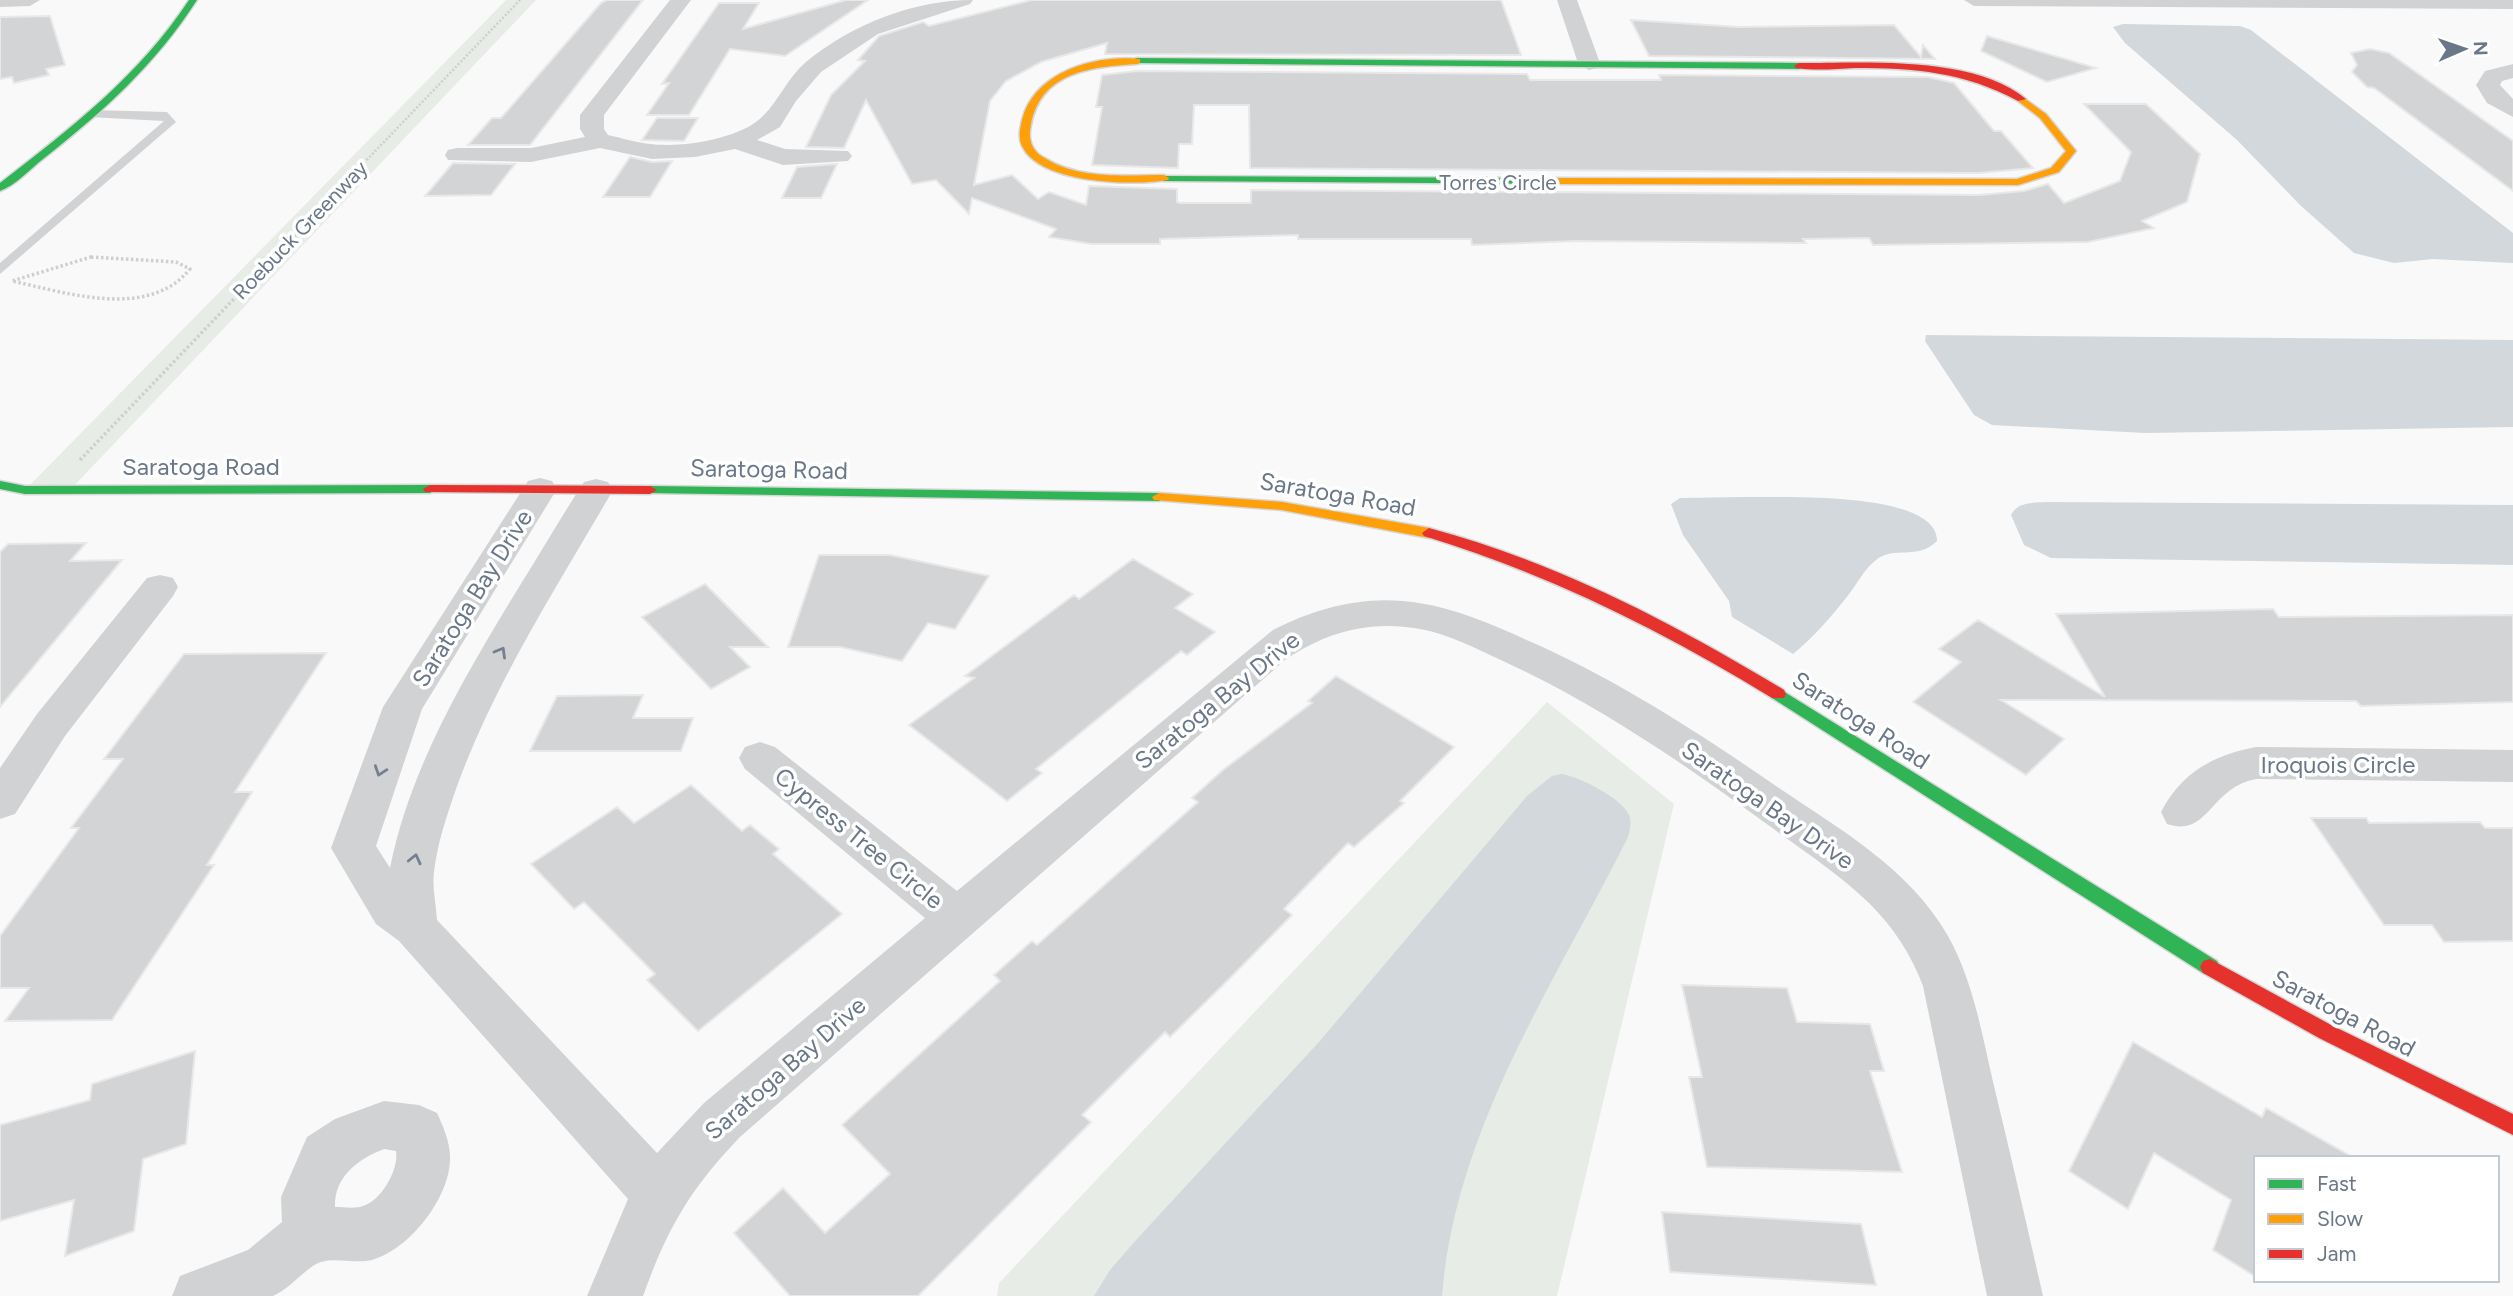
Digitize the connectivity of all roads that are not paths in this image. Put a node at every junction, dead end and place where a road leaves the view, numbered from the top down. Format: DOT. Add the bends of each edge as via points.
graph roads {
  1 [pos="30,0"];
  2 [pos="192,0"];
  3 [pos="681,0"];
  4 [pos="1567,0"];
  5 [pos="1974,0"];
  6 [pos="0,1"];
  7 [pos="946,2"];
  8 [pos="2513,3"];
  9 [pos="1589,63"];
  10 [pos="2513,71"];
  11 [pos="2513,110"];
  12 [pos="93,114"];
  13 [pos="600,141"];
  14 [pos="737,141"];
  15 [pos="457,155"];
  16 [pos="839,156"];
  17 [pos="0,188"];
  18 [pos="0,271"];
  19 [pos="0,485"];
  20 [pos="540,489"];
  21 [pos="596,490"];
  22 [pos="160,587"];
  23 [pos="760,758"];
  24 [pos="2513,766"];
  25 [pos="0,802"];
  26 [pos="2182,812"];
  27 [pos="958,918"];
  28 [pos="415,927"];
  29 [pos="2513,1125"];
  30 [pos="659,1194"];
  31 [pos="309,1235"];
  32 [pos="200,1296"];
  33 [pos="615,1296"];
  34 [pos="2015,1296"];
  1 -- 6 [label="street"];
  2 -- 12 [label="street" via="166,44"];
  3 -- 13 [label="street" via="592,115 592,129"];
  4 -- 9 [label="street"];
  5 -- 8 [label="street"];
  7 -- 14 [label="street" via="858,36 813,67 771,122"];
  9 -- 9 [label="street, Torres Circle" via="1949,70 1989,80 2021,95 2048,119 2071,151 2058,169 2003,183 1145,179 1073,173 1039,160 1024,141 1030,99 1037,90 1070,72 1116,62"];
  10 -- 11 [label="street" via="2493,76 2488,85 2495,98"];
  12 -- 17 [label="street"];
  12 -- 18 [label="lane" via="155,113 167,116 170,122"];
  13 -- 14 [label="street" via="652,152 695,150"];
  13 -- 15 [label="street" via="531,155"];
  14 -- 16 [label="street" via="783,157"];
  19 -- 20 [label="street, Saratoga Road" via="25,490"];
  20 -- 21 [label="street, Saratoga Road"];
  20 -- 28 [label="street, Saratoga Bay Drive, one-way" via="403,707 353,848 391,910"];
  28 -- 21 [label="street, Saratoga Bay Drive, one-way" via="412,865 444,764 467,711"];
  21 -- 29 [label="street, Saratoga Road" via="1199,498 1348,514 1481,548 1561,576 1708,649 2149,930 2290,1012"];
  22 -- 25 [label="street" via="51,725"];
  23 -- 27 [label="street, Cypress Tree Circle"];
  24 -- 26 [label="street, Iroquois Circle" via="2231,766 2212,776"];
  27 -- 30 [label="street, Saratoga Bay Drive" via="722,1120"];
  27 -- 34 [label="street, Saratoga Bay Drive" via="1288,638 1332,619 1382,612 1458,626 1536,658 1636,713 1857,865 1906,910 1937,958 1947,986"];
  28 -- 30 [label="street, Saratoga Bay Drive"];
  30 -- 33 [label="street, Saratoga Bay Drive"];
  31 -- 32 [label="street" via="266,1271"];
}
